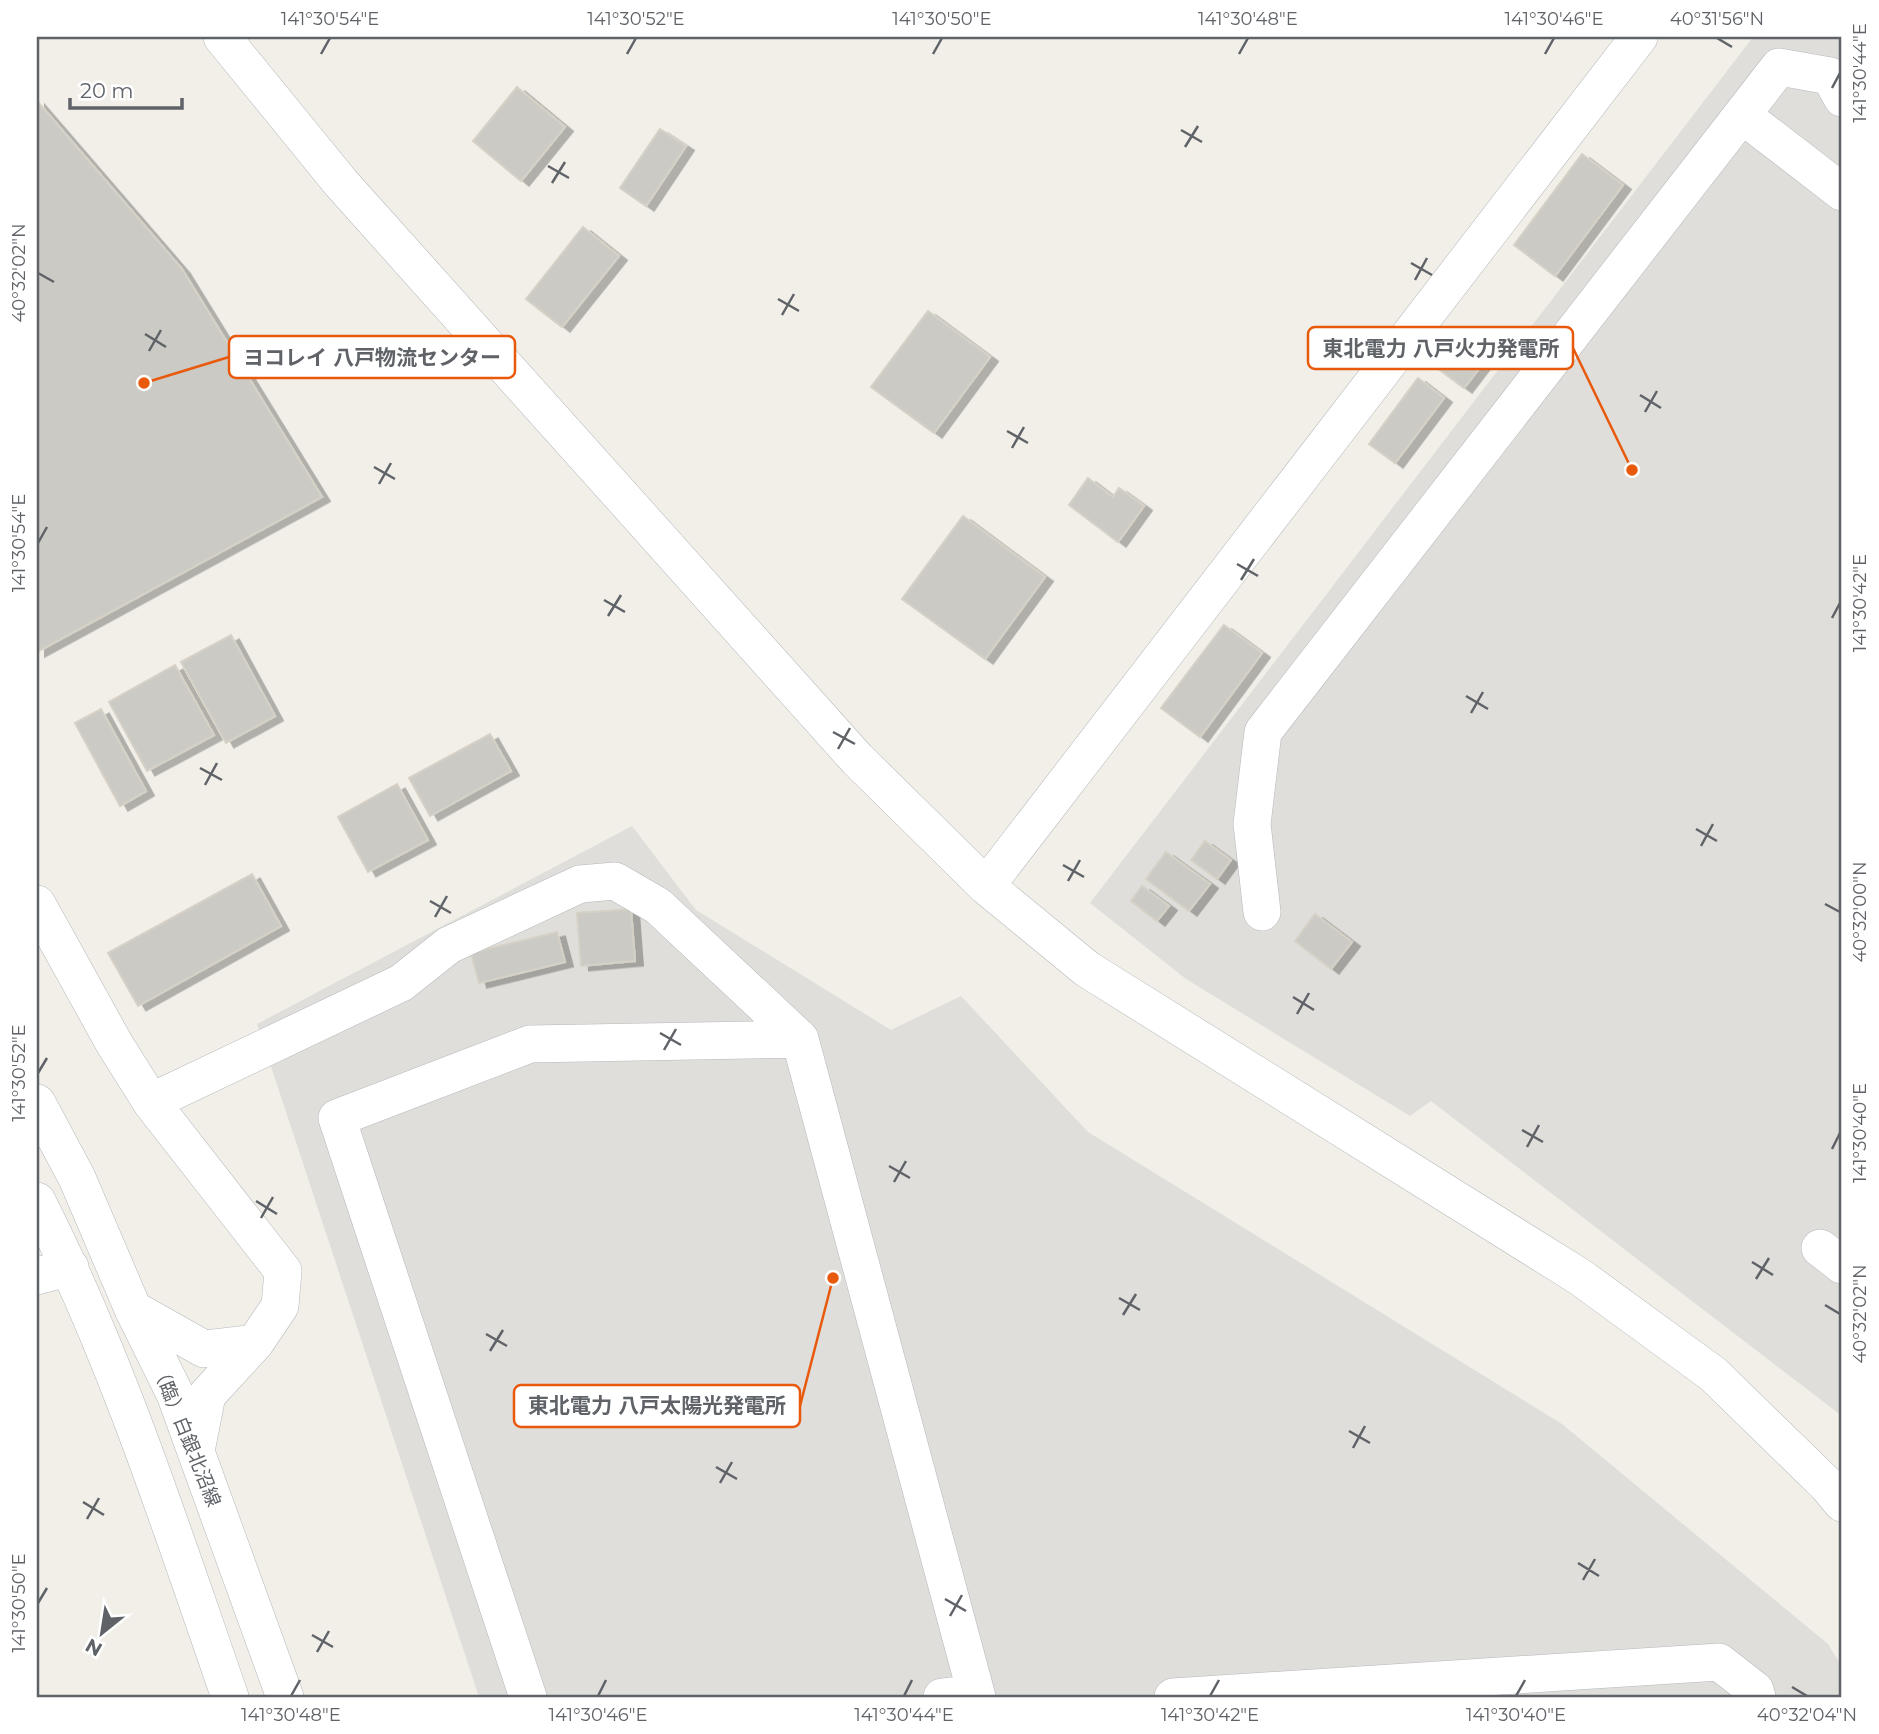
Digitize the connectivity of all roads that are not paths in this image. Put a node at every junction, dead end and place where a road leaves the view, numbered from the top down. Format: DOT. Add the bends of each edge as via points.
graph roads {
  1 [pos="222,37"];
  2 [pos="1639,37"];
  3 [pos="1842,98"];
  4 [pos="1742,115"];
  5 [pos="1842,192"];
  6 [pos="986,886"];
  7 [pos="37,904"];
  8 [pos="1262,912"];
  9 [pos="800,1039"];
  10 [pos="151,1102"];
  11 [pos="37,1103"];
  12 [pos="37,1201"];
  13 [pos="53,1271"];
  14 [pos="133,1309"];
  15 [pos="254,1343"];
  16 [pos="196,1451"];
  17 [pos="1842,1503"];
  18 [pos="965,1696"];
  19 [pos="230,1697"];
  20 [pos="285,1697"];
  21 [pos="528,1697"];
  22 [pos="1173,1697"];
  23 [pos="1757,1697"];
  1 -- 6 [label="street" via="341,183 857,760"];
  2 -- 6 [label="street"];
  3 -- 4 [label="street" via="1830,76 1779,67"];
  4 -- 5 [label="street"];
  4 -- 8 [label="street" via="1262,732 1252,824"];
  6 -- 17 [label="street" via="1087,969 1591,1285 1713,1374"];
  7 -- 10 [label="street"];
  9 -- 10 [label="street" via="658,906 615,881 580,884 449,945 401,982"];
  9 -- 18 [label="street"];
  9 -- 21 [label="street" via="530,1044 337,1118"];
  10 -- 15 [label="street" via="283,1270 280,1306"];
  11 -- 14 [label="street, （臨）白銀北沼線" via="77,1178"];
  12 -- 13 [label="street"];
  13 -- 19 [label="street" via="130,1416"];
  14 -- 15 [label="street" via="204,1349"];
  14 -- 16 [label="street, （臨）白銀北沼線" via="175,1394"];
  15 -- 16 [label="street" via="207,1395"];
  16 -- 20 [label="street, （臨）白銀北沼線"];
  22 -- 23 [label="street" via="1719,1662 1755,1690"];
}
